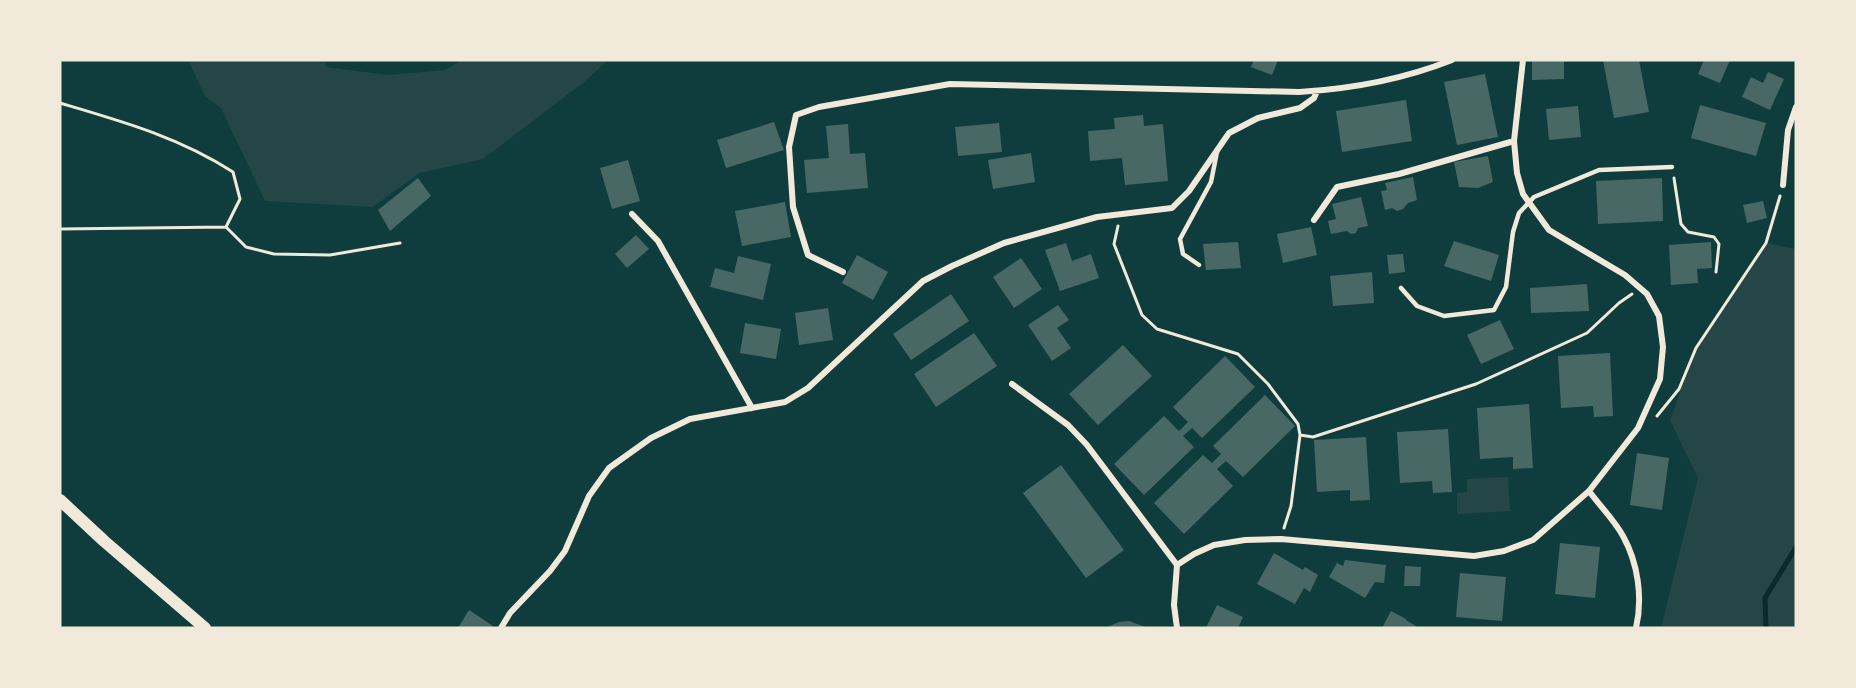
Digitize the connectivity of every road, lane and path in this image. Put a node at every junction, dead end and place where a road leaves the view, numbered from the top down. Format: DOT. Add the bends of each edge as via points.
graph roads {
  1 [pos="1452,60"];
  2 [pos="1523,60"];
  3 [pos="1317,91"];
  4 [pos="60,103"];
  5 [pos="1796,107"];
  6 [pos="1514,141"];
  7 [pos="1218,146"];
  8 [pos="1672,167"];
  9 [pos="1783,186"];
  10 [pos="1528,203"];
  11 [pos="632,214"];
  12 [pos="1123,214"];
  13 [pos="1314,219"];
  14 [pos="226,227"];
  15 [pos="60,229"];
  16 [pos="400,243"];
  17 [pos="1199,265"];
  18 [pos="843,272"];
  19 [pos="1716,272"];
  20 [pos="1401,288"];
  21 [pos="1641,288"];
  22 [pos="1012,384"];
  23 [pos="752,408"];
  24 [pos="1638,428"];
  25 [pos="1299,435"];
  26 [pos="1589,491"];
  27 [pos="60,500"];
  28 [pos="1283,533"];
  29 [pos="1177,565"];
  30 [pos="205,628"];
  31 [pos="501,628"];
  32 [pos="1178,628"];
  33 [pos="1636,628"];
  1 -- 3 [label="street" via="1391,79"];
  2 -- 6 [label="street"];
  3 -- 7 [label="street" via="1300,108 1258,118 1229,133"];
  3 -- 18 [label="street" via="950,84 819,107 796,115 789,147 793,207 808,255"];
  4 -- 14 [label="path" via="146,129 209,156 233,172 240,199"];
  5 -- 9 [label="street" via="1788,130"];
  6 -- 10 [label="street" via="1517,172"];
  6 -- 13 [label="street" via="1399,174 1337,187"];
  7 -- 12 [label="street" via="1189,191 1172,208"];
  7 -- 17 [label="lane" via="1211,182 1180,239 1183,254"];
  8 -- 10 [label="lane" via="1599,170"];
  8 -- 19 [label="path" via="1681,224 1688,232 1714,237 1719,244"];
  9 -- 24 [label="path" via="1766,243 1696,348 1679,389 1650,425"];
  10 -- 20 [label="lane" via="1513,232 1506,287 1494,310 1444,316 1417,306"];
  10 -- 21 [label="street" via="1549,230"];
  11 -- 23 [label="street" via="658,241"];
  12 -- 23 [label="street" via="1098,217 1004,243 951,266 923,281 808,387 784,402"];
  12 -- 25 [label="path" via="1114,244 1142,315 1157,330 1238,354 1268,384 1298,424"];
  14 -- 15 [label="path"];
  14 -- 16 [label="path" via="246,247 274,254 330,255"];
  21 -- 24 [label="street" via="1659,316 1663,347 1660,380"];
  21 -- 25 [label="path" via="1587,333 1476,384 1313,437"];
  22 -- 29 [label="street" via="1068,425 1088,445"];
  23 -- 31 [label="street" via="690,419 651,438 609,468 589,496 565,551"];
  24 -- 26 [label="street"];
  25 -- 28 [label="path" via="1291,506"];
  26 -- 29 [label="street" via="1533,540 1504,551 1474,556 1281,539 1245,540 1214,545"];
  26 -- 33 [label="street" via="1623,536 1634,561 1639,593"];
  27 -- 30 [label="main road"];
  29 -- 32 [label="street" via="1174,605"];
}
